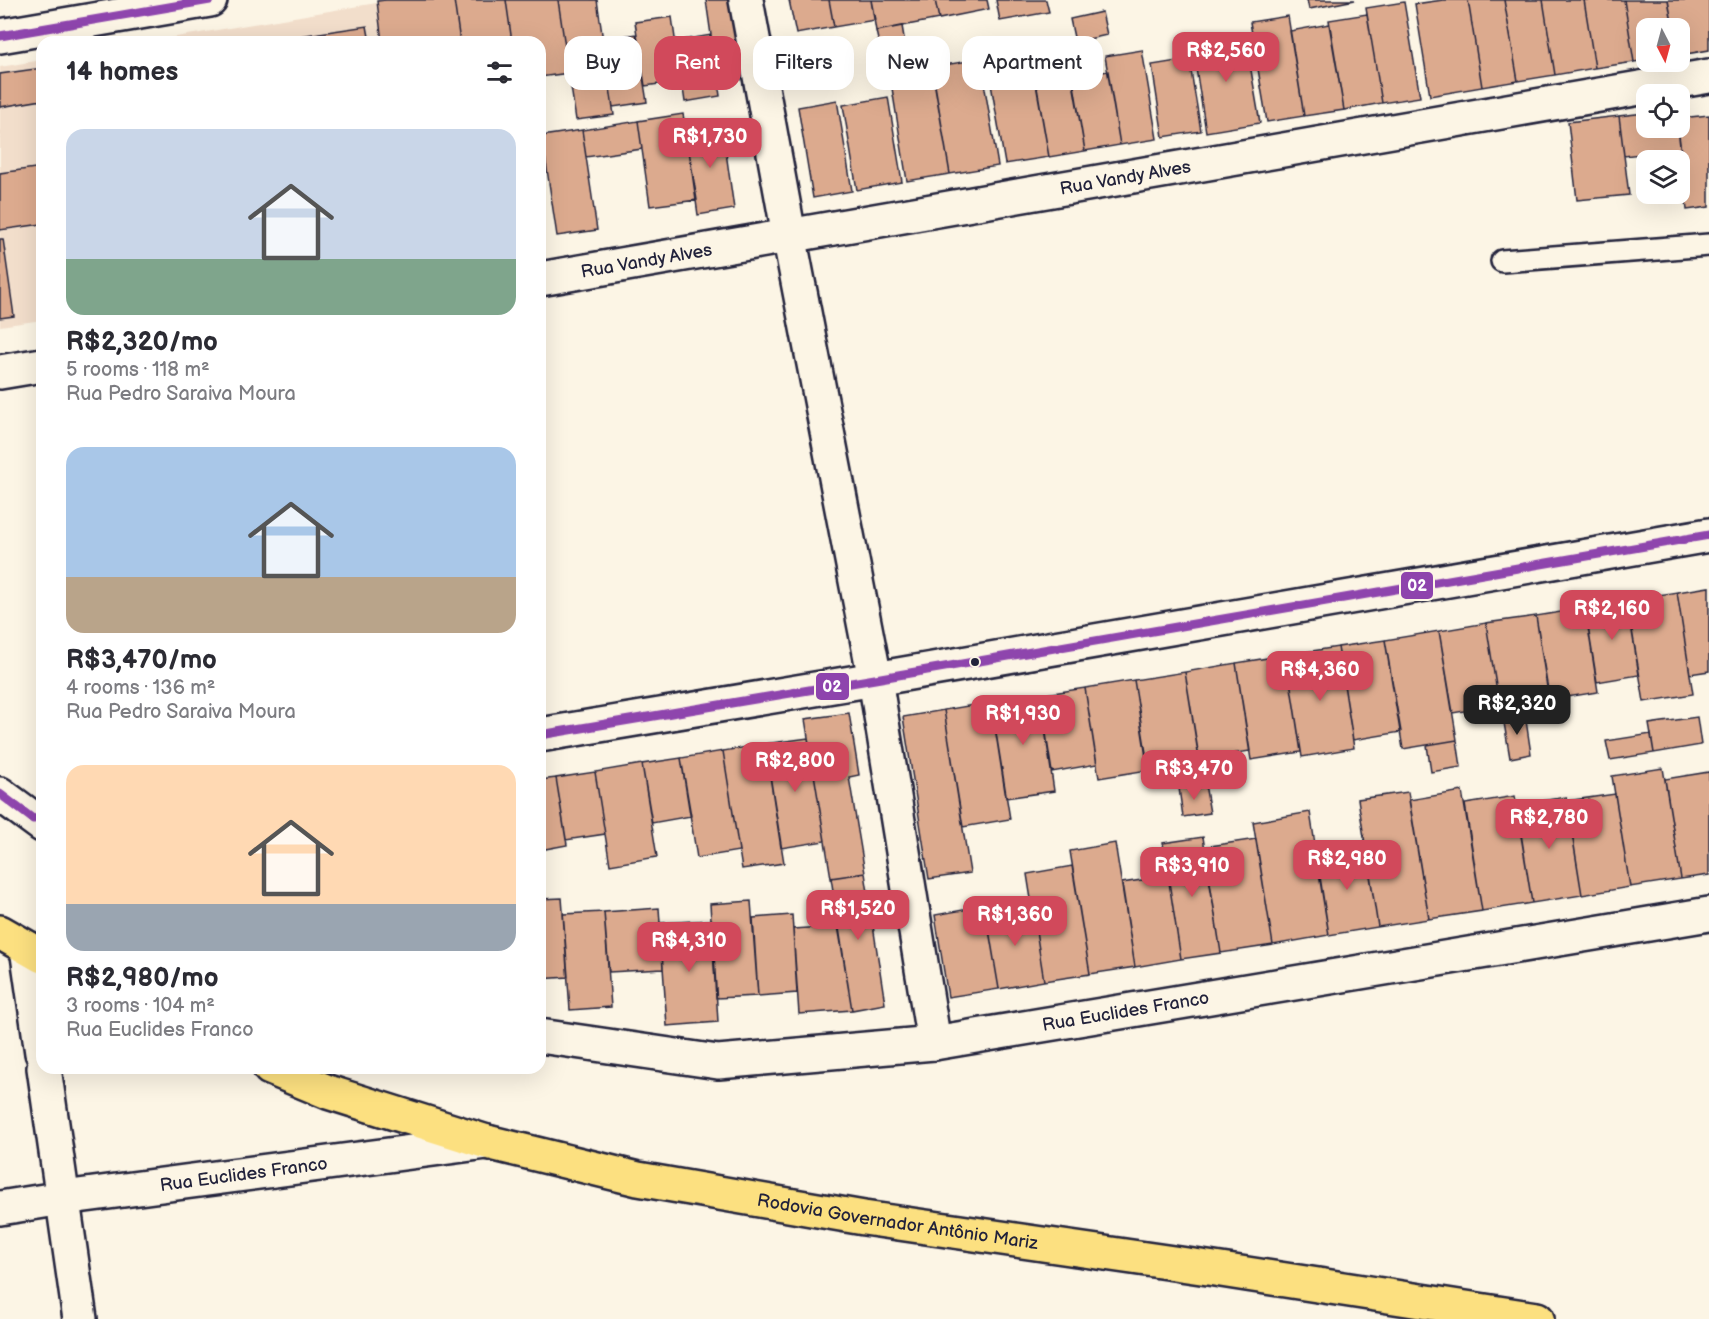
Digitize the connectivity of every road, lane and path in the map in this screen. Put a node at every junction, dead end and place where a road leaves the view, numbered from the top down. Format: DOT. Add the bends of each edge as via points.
graph roads {
  1 [pos="210,0"];
  2 [pos="746,0"];
  3 [pos="0,36"];
  4 [pos="1709,76"];
  5 [pos="789,236"];
  6 [pos="1709,245"];
  7 [pos="1503,261"];
  8 [pos="546,278"];
  9 [pos="36,366"];
  10 [pos="0,372"];
  11 [pos="1709,535"];
  12 [pos="875,679"];
  13 [pos="546,734"];
  14 [pos="0,794"];
  15 [pos="36,818"];
  16 [pos="1709,914"];
  17 [pos="23,946"];
  18 [pos="36,1019"];
  19 [pos="546,1037"];
  20 [pos="934,1042"];
  21 [pos="45,1074"];
  22 [pos="284,1074"];
  23 [pos="487,1142"];
  24 [pos="63,1198"];
  25 [pos="0,1208"];
  26 [pos="80,1319"];
  27 [pos="1537,1319"];
  1 -- 3 [label="street"];
  2 -- 5 [label="street"];
  4 -- 5 [label="street, Rua Vandy Alves"];
  5 -- 8 [label="street, Rua Vandy Alves"];
  5 -- 12 [label="street"];
  6 -- 7 [label="lane"];
  9 -- 10 [label="street"];
  11 -- 12 [label="street"];
  12 -- 13 [label="street"];
  12 -- 20 [label="street"];
  14 -- 15 [label="street"];
  16 -- 20 [label="street, Rua Euclides Franco"];
  17 -- 18 [label="street"];
  19 -- 20 [label="street, Rua Euclides Franco" via="718,1062"];
  21 -- 24 [label="street"];
  22 -- 23 [label="highway, Rodovia Governador Antônio Mariz" via="328,1092"];
  23 -- 24 [label="street, Rua Euclides Franco"];
  23 -- 27 [label="highway, Rodovia Governador Antônio Mariz" via="638,1179 864,1218"];
  24 -- 25 [label="street, Rua Euclides Franco"];
  24 -- 26 [label="street"];
}
